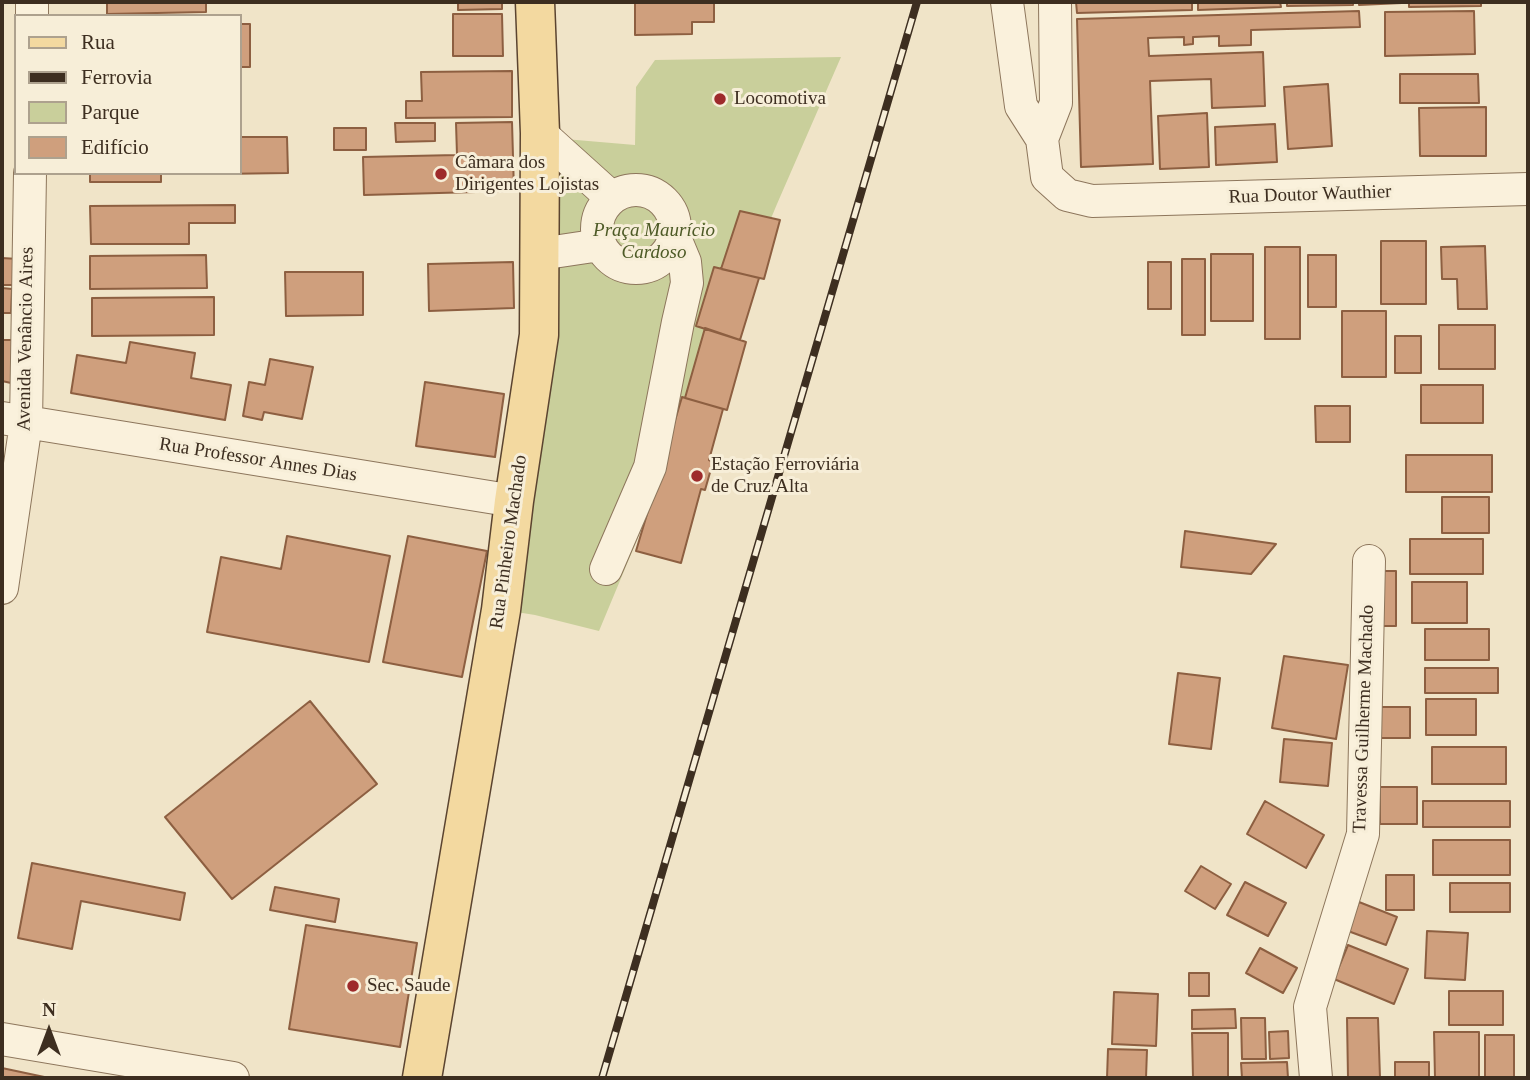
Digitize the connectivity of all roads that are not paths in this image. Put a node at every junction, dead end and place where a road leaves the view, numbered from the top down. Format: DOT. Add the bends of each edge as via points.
graph roads {
  1 [pos="536,2"];
  2 [pos="1007,2"];
  3 [pos="1055,2"];
  4 [pos="540,133"];
  5 [pos="1042,139"];
  6 [pos="30,175"];
  7 [pos="1528,189"];
  8 [pos="612,198"];
  9 [pos="675,238"];
  10 [pos="600,245"];
  11 [pos="540,254"];
  12 [pos="14,420"];
  13 [pos="514,501"];
  14 [pos="1369,561"];
  15 [pos="606,569"];
  16 [pos="2,588"];
  17 [pos="2,1039"];
  18 [pos="233,1078"];
  19 [pos="422,1078"];
  20 [pos="1316,1078"];
  1 -- 4 [label="main road, Rua Pinheiro Machado"];
  2 -- 5 [label="street" via="1021,106"];
  3 -- 5 [label="street" via="1056,103"];
  4 -- 8 [label="street"];
  4 -- 11 [label="main road, Rua Pinheiro Machado"];
  5 -- 7 [label="street, Rua Doutor Wauthier" via="1047,177 1067,194 1092,201"];
  6 -- 12 [label="street, Avenida Venâncio Aires"];
  8 -- 9 [label="street" via="638,190 663,200 676,224"];
  8 -- 10 [label="street" via="597,221"];
  9 -- 10 [label="street" via="663,259 640,268 617,263"];
  9 -- 15 [label="street" via="687,283 650,467"];
  10 -- 11 [label="street"];
  11 -- 13 [label="main road, Rua Pinheiro Machado" via="539,335"];
  12 -- 13 [label="street, Rua Professor Annes Dias"];
  12 -- 16 [label="street, Avenida Venâncio Aires"];
  13 -- 19 [label="main road, Rua Pinheiro Machado" via="501,610"];
  14 -- 20 [label="street, Travessa Guilherme Machado" via="1363,834 1310,1006"];
  17 -- 18 [label="street"];
}
